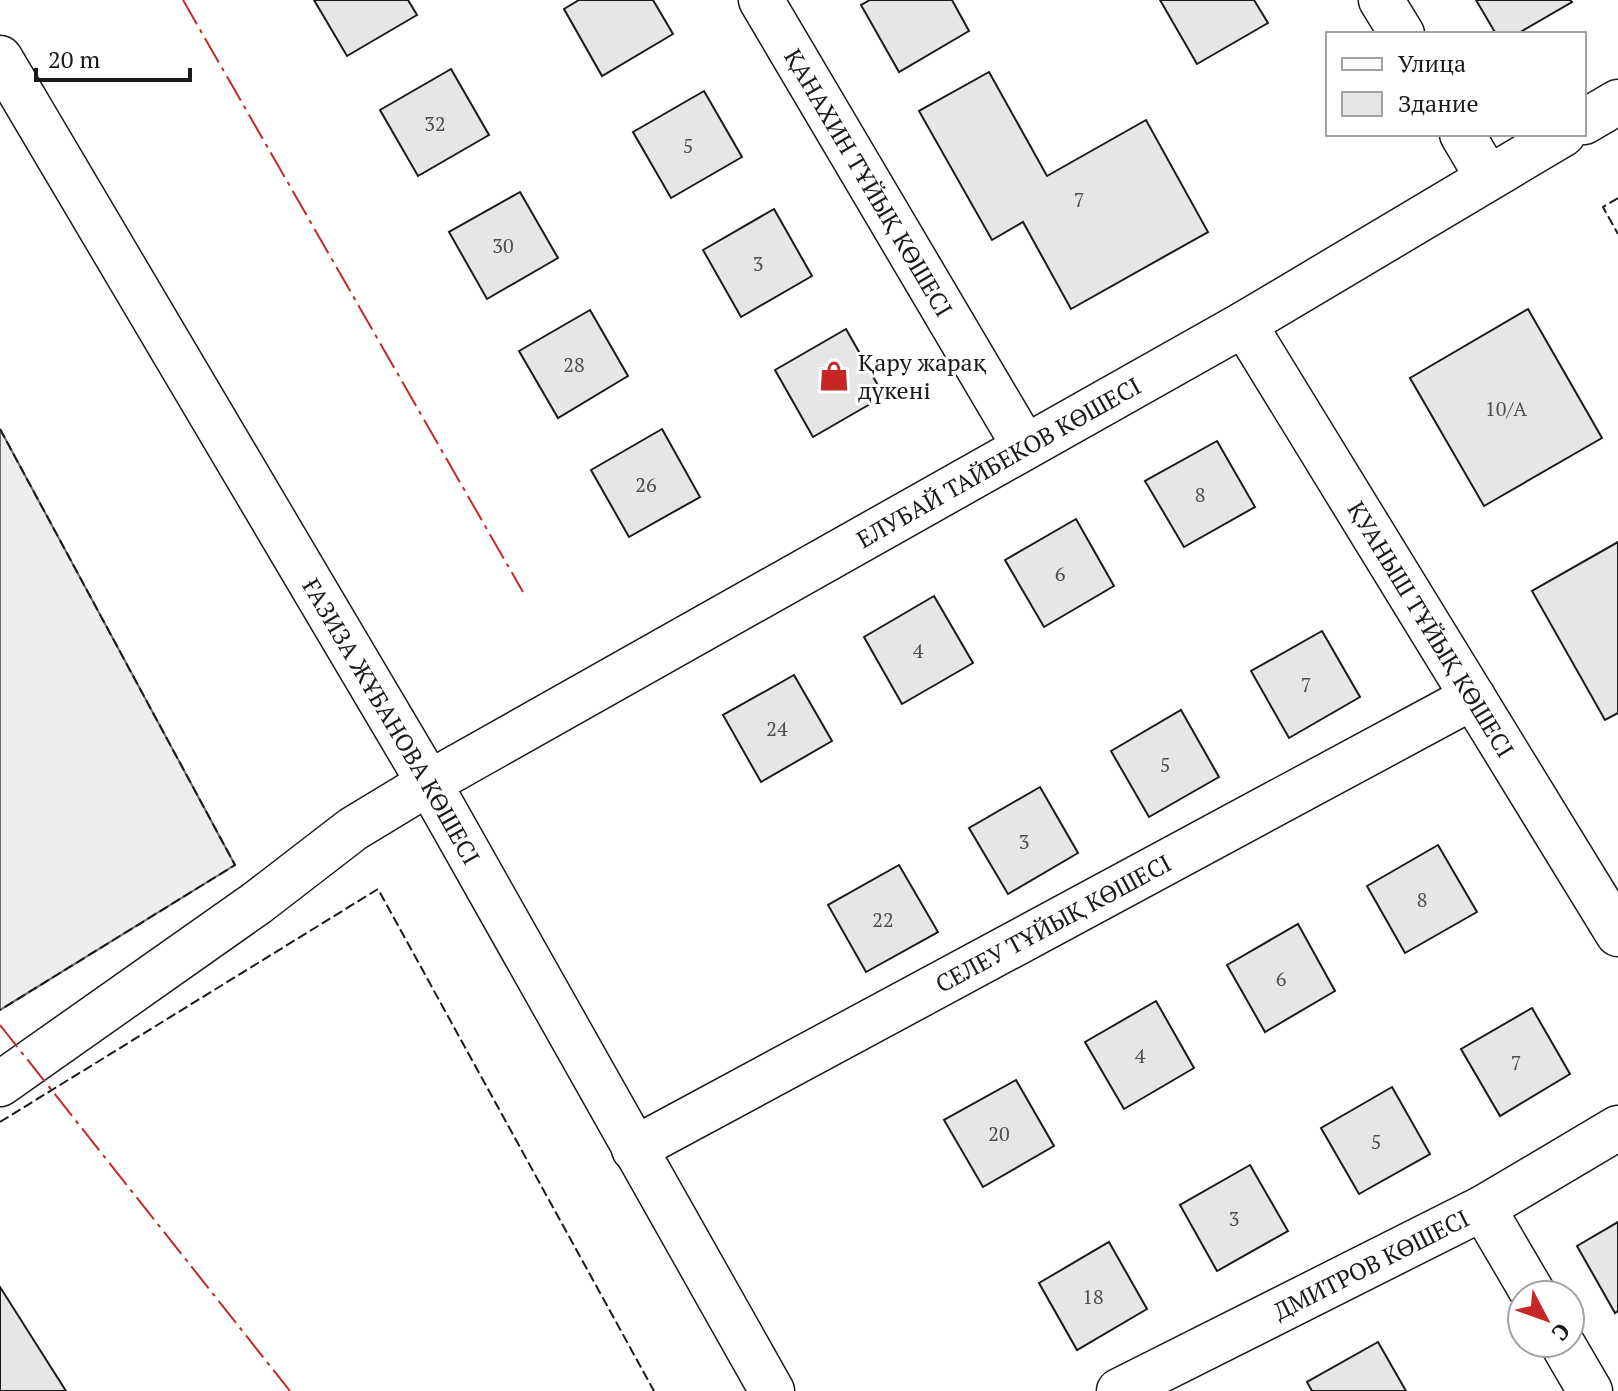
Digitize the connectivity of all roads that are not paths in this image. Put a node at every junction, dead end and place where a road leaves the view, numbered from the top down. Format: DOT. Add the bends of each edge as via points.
graph roads {
  1 [pos="761,0"];
  2 [pos="1381,0"];
  3 [pos="1401,32"];
  4 [pos="0,58"];
  5 [pos="1618,102"];
  6 [pos="1586,121"];
  7 [pos="1463,136"];
  8 [pos="1560,136"];
  9 [pos="1488,178"];
  10 [pos="1244,324"];
  11 [pos="1025,447"];
  12 [pos="1473,697"];
  13 [pos="429,783"];
  14 [pos="1618,934"];
  15 [pos="0,1084"];
  16 [pos="1618,1128"];
  17 [pos="634,1149"];
  18 [pos="1483,1208"];
  19 [pos="1525,1279"];
  20 [pos="1571,1359"];
  21 [pos="772,1391"];
  22 [pos="1119,1391"];
  23 [pos="1590,1391"];
  1 -- 11 [label="street, ҚАНАХИН ТҰЙЫҚ КӨШЕСІ"];
  2 -- 3 [label="street"];
  4 -- 13 [label="street, ҒАЗИЗА ЖҰБАНОВА КӨШЕСІ"];
  5 -- 6 [label="street"];
  7 -- 9 [label="street"];
  8 -- 9 [label="street, ЕЛУБАЙ ТАЙБЕКОВ КӨШЕСІ"];
  9 -- 10 [label="street, ЕЛУБАЙ ТАЙБЕКОВ КӨШЕСІ"];
  10 -- 11 [label="street, ЕЛУБАЙ ТАЙБЕКОВ КӨШЕСІ"];
  10 -- 12 [label="street, ҚУАНЫШ ТҰЙЫҚ КӨШЕСІ"];
  11 -- 13 [label="street, ЕЛУБАЙ ТАЙБЕКОВ КӨШЕСІ"];
  12 -- 14 [label="street, ҚУАНЫШ ТҰЙЫҚ КӨШЕСІ"];
  12 -- 17 [label="street, СЕЛЕУ ТҰЙЫҚ КӨШЕСІ"];
  13 -- 15 [label="street, ЕЛУБАЙ ТАЙБЕКОВ КӨШЕСІ" via="353,829"];
  13 -- 17 [label="street, ҒАЗИЗА ЖҰБАНОВА КӨШЕСІ"];
  16 -- 18 [label="street, ДМИТРОВ КӨШЕСІ"];
  17 -- 21 [label="street, ҒАЗИЗА ЖҰБАНОВА КӨШЕСІ"];
  18 -- 19 [label="street"];
  18 -- 22 [label="street, ДМИТРОВ КӨШЕСІ"];
  20 -- 23 [label="street"];
}
